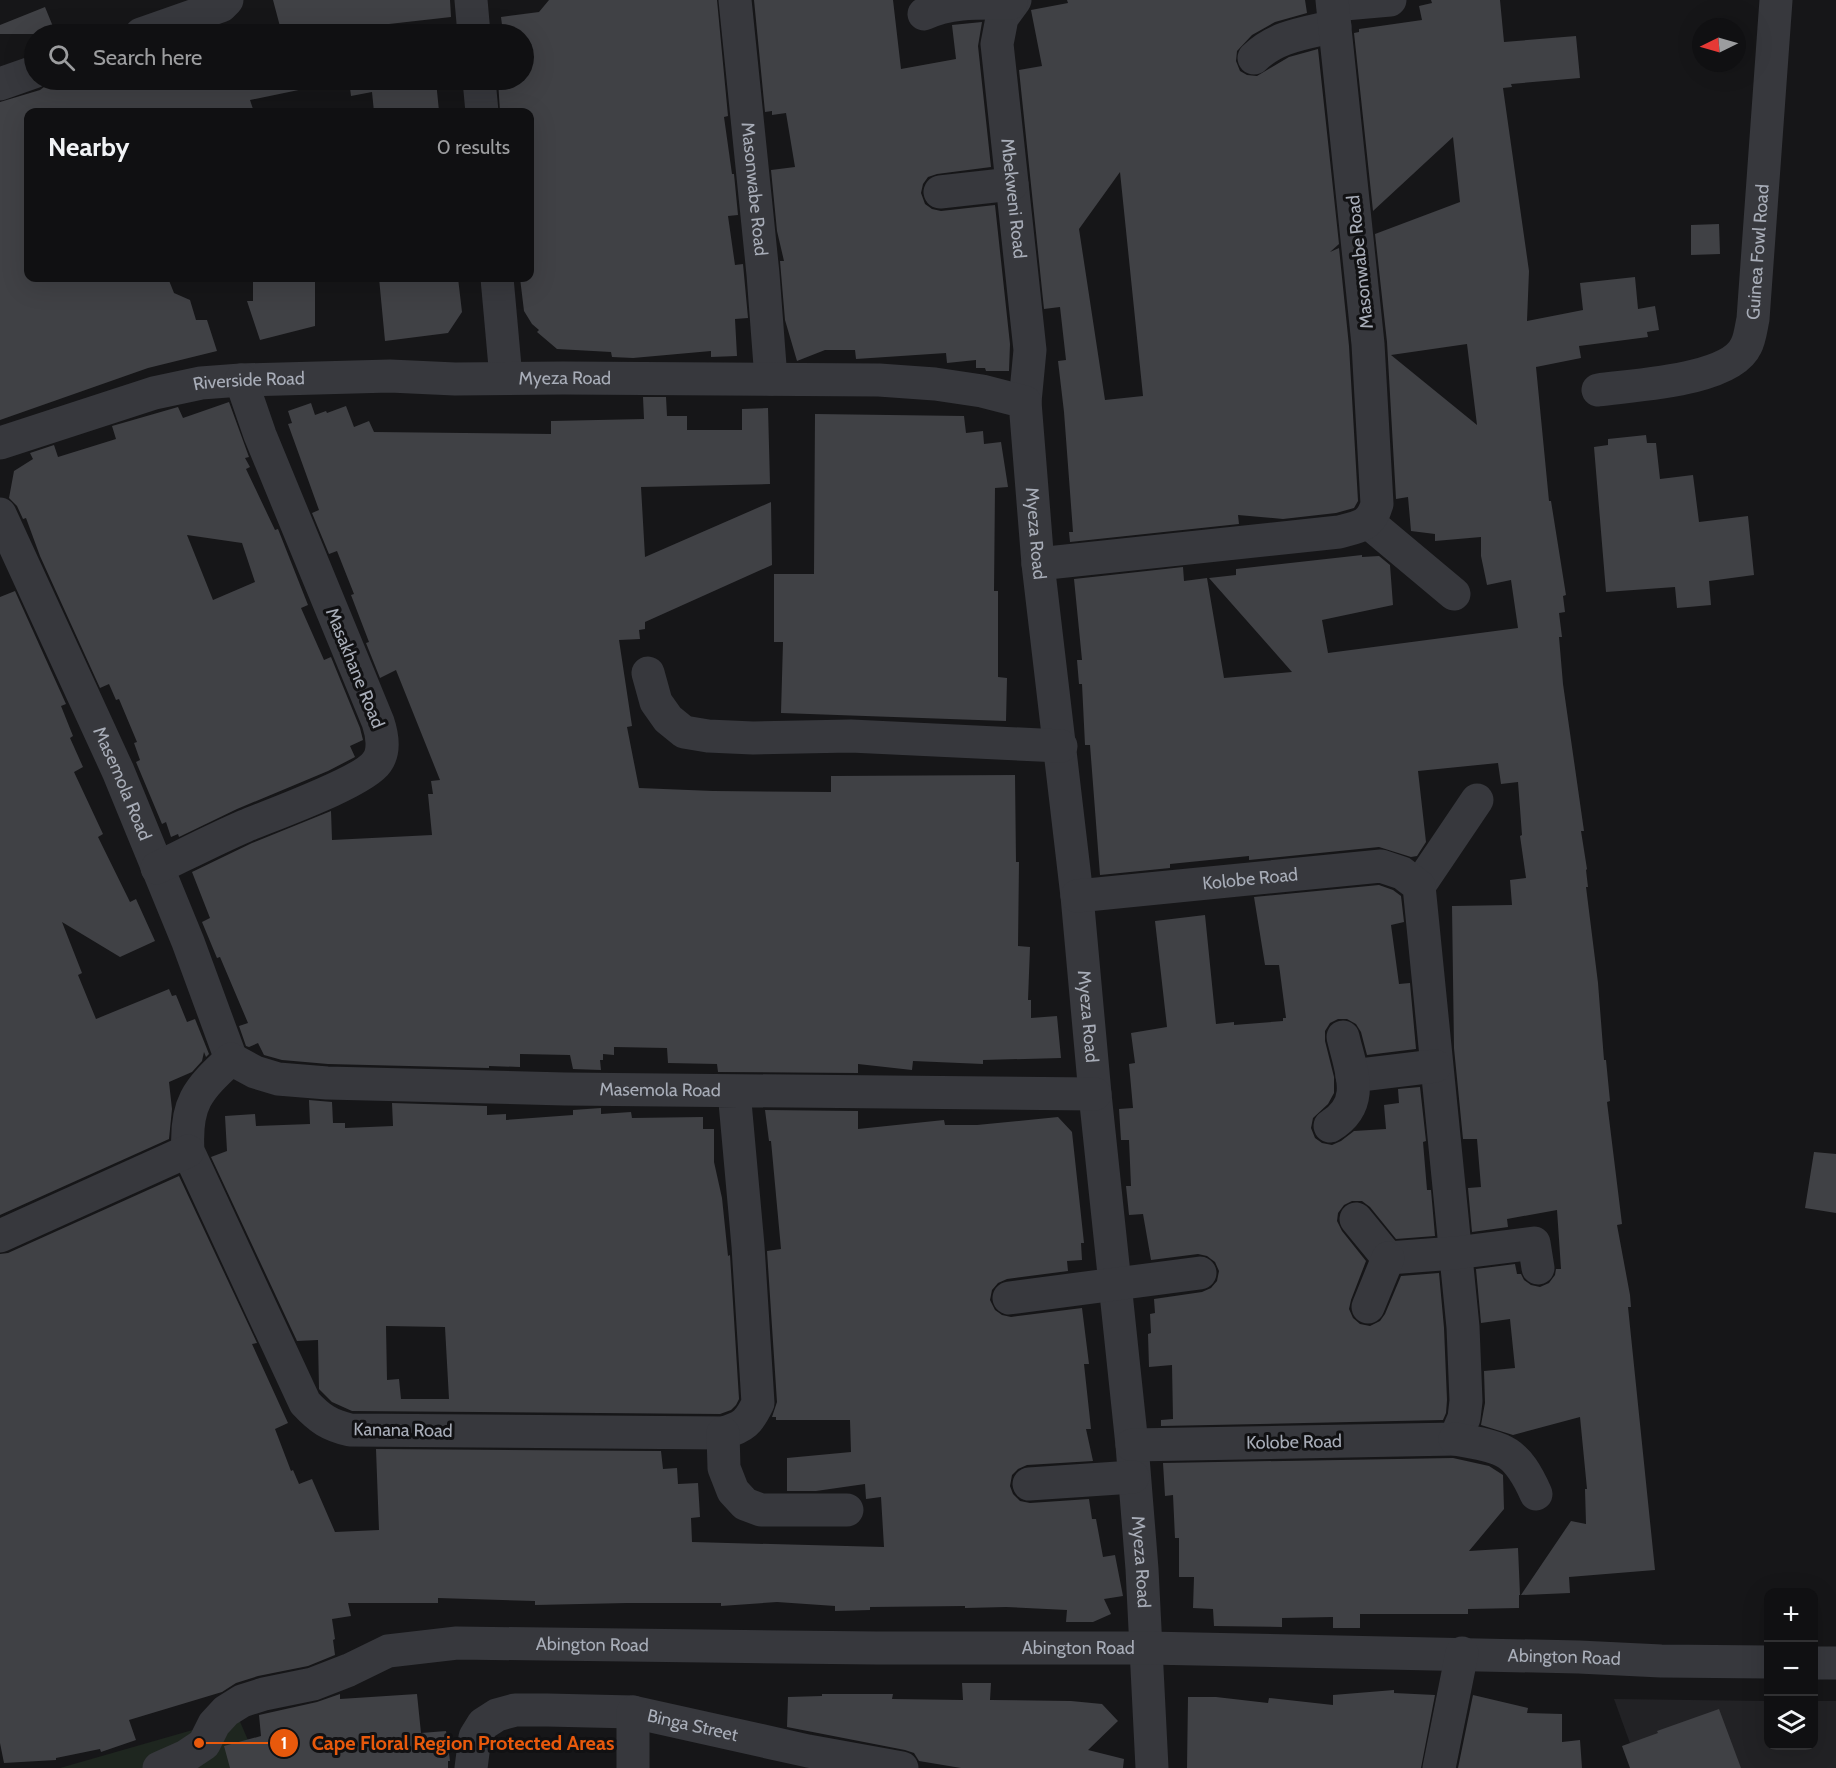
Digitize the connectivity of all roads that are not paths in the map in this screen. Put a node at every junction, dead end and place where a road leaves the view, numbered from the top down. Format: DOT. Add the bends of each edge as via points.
graph roads {
  1 [pos="227,0"];
  2 [pos="471,0"];
  3 [pos="735,0"];
  4 [pos="1390,0"];
  5 [pos="1776,0"];
  6 [pos="1013,1"];
  7 [pos="1333,10"];
  8 [pos="924,14"];
  9 [pos="170,24"];
  10 [pos="473,24"];
  11 [pos="1254,58"];
  12 [pos="24,76"];
  13 [pos="0,84"];
  14 [pos="480,90"];
  15 [pos="482,108"];
  16 [pos="1012,184"];
  17 [pos="940,192"];
  18 [pos="497,282"];
  19 [pos="506,378"];
  20 [pos="771,379"];
  21 [pos="241,380"];
  22 [pos="1598,390"];
  23 [pos="1025,402"];
  24 [pos="0,443"];
  25 [pos="0,514"];
  26 [pos="1368,522"];
  27 [pos="1038,564"];
  28 [pos="1454,594"];
  29 [pos="648,673"];
  30 [pos="1061,746"];
  31 [pos="1477,800"];
  32 [pos="157,868"];
  33 [pos="1419,886"];
  34 [pos="1077,896"];
  35 [pos="1343,1036"];
  36 [pos="231,1059"];
  37 [pos="1435,1066"];
  38 [pos="1352,1076"];
  39 [pos="734,1091"];
  40 [pos="1095,1094"];
  41 [pos="1330,1126"];
  42 [pos="188,1151"];
  43 [pos="1356,1219"];
  44 [pos="0,1236"];
  45 [pos="1535,1245"];
  46 [pos="1455,1252"];
  47 [pos="1388,1258"];
  48 [pos="1200,1273"];
  49 [pos="1115,1284"];
  50 [pos="1010,1298"];
  51 [pos="1368,1307"];
  52 [pos="723,1433"];
  53 [pos="1455,1439"];
  54 [pos="1132,1445"];
  55 [pos="1133,1477"];
  56 [pos="1029,1484"];
  57 [pos="1536,1494"];
  58 [pos="847,1510"];
  59 [pos="1147,1648"];
  60 [pos="1462,1653"];
  61 [pos="1764,1662"];
  62 [pos="1818,1663"];
  63 [pos="1836,1663"];
  64 [pos="633,1712"];
  65 [pos="808,1760"];
  66 [pos="159,1768"];
  67 [pos="471,1768"];
  68 [pos="633,1768"];
  69 [pos="902,1768"];
  70 [pos="1152,1768"];
  71 [pos="1439,1768"];
  1 -- 9 [label="street" via="221,6"];
  2 -- 10 [label="street"];
  3 -- 20 [label="street, Masonwabe Road"];
  4 -- 7 [label="street"];
  5 -- 22 [label="street, Guinea Fowl Road" via="1754,319 1746,347 1725,367 1686,378"];
  6 -- 8 [label="street" via="946,6"];
  6 -- 16 [label="street, Mbekweni Road" via="1002,18 997,44"];
  7 -- 11 [label="street" via="1270,44"];
  7 -- 26 [label="street, Masonwabe Road" via="1368,344 1377,504"];
  12 -- 13 [label="street"];
  14 -- 15 [label="street"];
  16 -- 17 [label="street"];
  16 -- 23 [label="street, Mbekweni Road" via="1030,350"];
  18 -- 19 [label="street, Myeza Road"];
  19 -- 20 [label="street, Myeza Road"];
  19 -- 21 [label="street, Riverside Road"];
  20 -- 23 [label="street, Myeza Road" via="935,384"];
  21 -- 24 [label="street, Riverside Road" via="154,393"];
  21 -- 32 [label="street, Masakhane Road" via="378,722 381,750 370,770 352,781"];
  23 -- 27 [label="street, Myeza Road"];
  25 -- 32 [label="street, Masemola Road" via="118,771"];
  26 -- 27 [label="street" via="1339,532"];
  26 -- 28 [label="street"];
  27 -- 30 [label="street, Myeza Road"];
  29 -- 30 [label="street" via="656,702 684,732 753,738 851,736"];
  30 -- 34 [label="street, Myeza Road"];
  31 -- 33 [label="street"];
  32 -- 36 [label="street, Masemola Road"];
  33 -- 34 [label="street, Kolobe Road" via="1402,873 1381,866"];
  33 -- 37 [label="street"];
  34 -- 40 [label="street, Myeza Road"];
  35 -- 38 [label="street"];
  36 -- 39 [label="street, Masemola Road" via="278,1079 327,1083"];
  36 -- 42 [label="street, Kanana Road" via="207,1081 190,1108"];
  37 -- 38 [label="street"];
  37 -- 46 [label="street"];
  38 -- 41 [label="street" via="1353,1101 1348,1112"];
  39 -- 40 [label="street, Masemola Road"];
  39 -- 52 [label="street, Kanana Road" via="758,1403 750,1420"];
  40 -- 49 [label="street, Myeza Road"];
  42 -- 44 [label="street"];
  42 -- 52 [label="street, Kanana Road" via="305,1403 330,1425 350,1430"];
  43 -- 47 [label="street"];
  45 -- 46 [label="street"];
  46 -- 47 [label="street"];
  46 -- 53 [label="street" via="1466,1401"];
  47 -- 51 [label="street"];
  48 -- 49 [label="street"];
  49 -- 50 [label="street"];
  49 -- 54 [label="street, Myeza Road"];
  52 -- 58 [label="street" via="724,1468 733,1491 745,1504 761,1510"];
  53 -- 54 [label="street, Kolobe Road"];
  53 -- 57 [label="street, Kolobe Road" via="1500,1448 1513,1456 1526,1471"];
  54 -- 55 [label="street, Myeza Road"];
  55 -- 56 [label="street"];
  55 -- 59 [label="street, Myeza Road"];
  59 -- 60 [label="street, Abington Road"];
  59 -- 66 [label="street, Abington Road" via="457,1643 388,1651 314,1684 242,1701 214,1724 204,1744"];
  59 -- 70 [label="street, Myeza Road"];
  60 -- 61 [label="street, Abington Road"];
  60 -- 71 [label="street"];
  62 -- 63 [label="street"];
  64 -- 65 [label="street, Binga Street"];
  64 -- 67 [label="street, Binga Street" via="515,1710 496,1715 483,1724 475,1737"];
  64 -- 68 [label="street"];
  65 -- 69 [label="street, Binga Street"];
}
